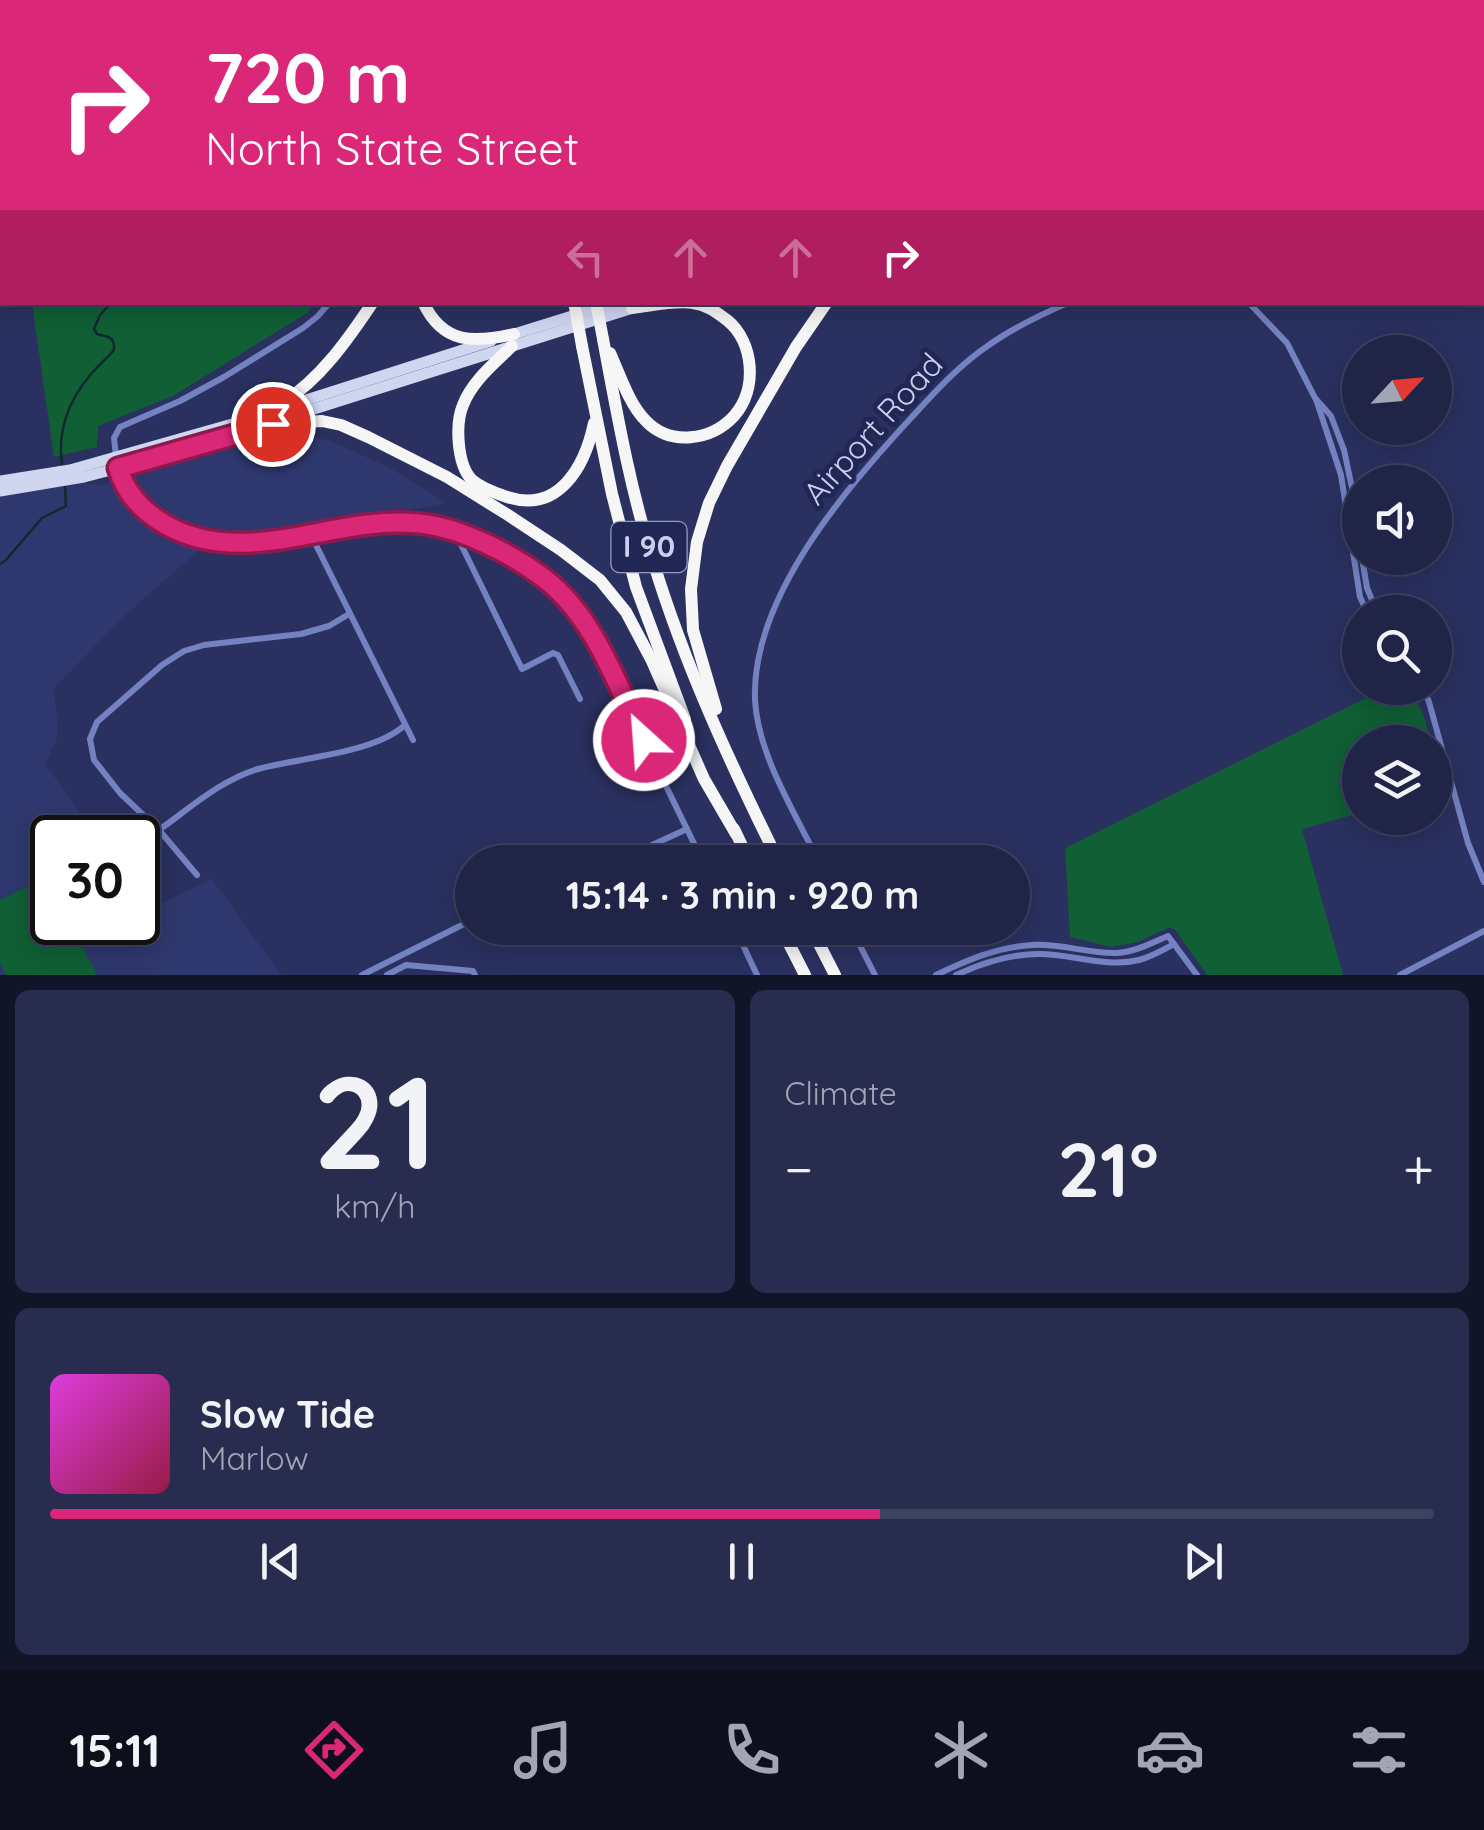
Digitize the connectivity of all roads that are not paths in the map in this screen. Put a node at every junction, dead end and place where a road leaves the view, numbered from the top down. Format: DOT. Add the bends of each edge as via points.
graph roads {
  1 [pos="327,305"];
  2 [pos="371,305"];
  3 [pos="424,305"];
  4 [pos="575,305"];
  5 [pos="597,305"];
  6 [pos="609,305"];
  7 [pos="641,305"];
  8 [pos="661,305"];
  9 [pos="700,305"];
  10 [pos="825,305"];
  11 [pos="1064,305"];
  12 [pos="1251,305"];
  13 [pos="632,308"];
  14 [pos="603,339"];
  15 [pos="513,340"];
  16 [pos="1315,398"];
  17 [pos="596,416"];
  18 [pos="238,422"];
  19 [pos="273,424"];
  20 [pos="117,463"];
  21 [pos="1347,465"];
  22 [pos="66,475"];
  23 [pos="0,481"];
  24 [pos="0,491"];
  25 [pos="454,530"];
  26 [pos="310,534"];
  27 [pos="1360,595"];
  28 [pos="350,614"];
  29 [pos="580,699"];
  30 [pos="1430,705"];
  31 [pos="406,725"];
  32 [pos="413,740"];
  33 [pos="724,746"];
  34 [pos="143,815"];
  35 [pos="160,829"];
  36 [pos="687,829"];
  37 [pos="160,831"];
  38 [pos="736,834"];
  39 [pos="652,845"];
  40 [pos="695,845"];
  41 [pos="742,845"];
  42 [pos="772,845"];
  43 [pos="812,845"];
  44 [pos="197,875"];
  45 [pos="1484,882"];
  46 [pos="455,928"];
  47 [pos="1484,931"];
  48 [pos="1174,944"];
  49 [pos="743,945"];
  50 [pos="790,945"];
  51 [pos="820,945"];
  52 [pos="860,945"];
  53 [pos="1032,949"];
  54 [pos="474,973"];
  55 [pos="362,975"];
  56 [pos="387,975"];
  57 [pos="758,975"];
  58 [pos="805,975"];
  59 [pos="835,975"];
  60 [pos="875,975"];
  61 [pos="936,975"];
  62 [pos="956,975"];
  63 [pos="1197,975"];
  64 [pos="1400,975"];
  1 -- 20 [label="street" via="224,377 120,426 114,438"];
  2 -- 18 [label="highway" via="302,389"];
  3 -- 15 [label="highway" via="439,326 464,339"];
  4 -- 17 [label="highway, I 90, bridge"];
  5 -- 14 [label="highway, I 90, bridge"];
  6 -- 15 [label="main road"];
  7 -- 13 [label="main road"];
  8 -- 13 [label="highway"];
  9 -- 14 [label="highway" via="736,328 750,367 747,393 734,416 714,431 690,439 648,423"];
  10 -- 33 [label="highway" via="727,466 696,542 693,630"];
  11 -- 43 [label="street, Airport Road" via="988,345 941,386 848,487 782,592 758,658 757,718"];
  12 -- 16 [label="street" via="1287,343"];
  13 -- 15 [label="main road"];
  14 -- 33 [label="highway, I 90" via="653,563"];
  15 -- 17 [label="highway" via="460,412 460,450 472,480 520,500 552,494 582,462"];
  15 -- 18 [label="main road"];
  15 -- 19 [label="main road"];
  16 -- 21 [label="street" via="1330,416"];
  16 -- 27 [label="street" via="1341,475"];
  17 -- 38 [label="highway, I 90" via="636,587"];
  18 -- 20 [label="main road"];
  19 -- 20 [label="main road"];
  19 -- 38 [label="highway" via="322,421 368,437 448,477 600,580 626,612"];
  20 -- 22 [label="main road"];
  20 -- 26 [label="street" via="136,502 188,535 250,544"];
  22 -- 23 [label="main road"];
  22 -- 24 [label="main road"];
  25 -- 26 [label="street" via="394,522"];
  25 -- 29 [label="street" via="522,669 558,655"];
  25 -- 36 [label="street" via="518,561 571,604"];
  26 -- 28 [label="street"];
  28 -- 31 [label="street"];
  28 -- 34 [label="street" via="316,630 204,645 173,657 97,722 90,739 94,760"];
  30 -- 45 [label="street"];
  31 -- 32 [label="street"];
  31 -- 35 [label="street" via="381,741 244,774"];
  33 -- 42 [label="highway, I 90"];
  36 -- 39 [label="street"];
  36 -- 40 [label="street"];
  37 -- 44 [label="street"];
  38 -- 41 [label="highway, I 90"];
  46 -- 55 [label="street"];
  47 -- 64 [label="street"];
  48 -- 53 [label="street" via="1138,960 1109,962"];
  48 -- 53 [label="street" via="1168,936 1118,953"];
  48 -- 63 [label="street"];
  49 -- 57 [label="street"];
  50 -- 58 [label="highway"];
  51 -- 59 [label="highway"];
  52 -- 60 [label="street"];
  53 -- 61 [label="street" via="1000,948"];
  53 -- 62 [label="street"];
  54 -- 56 [label="street" via="406,965"];
}
